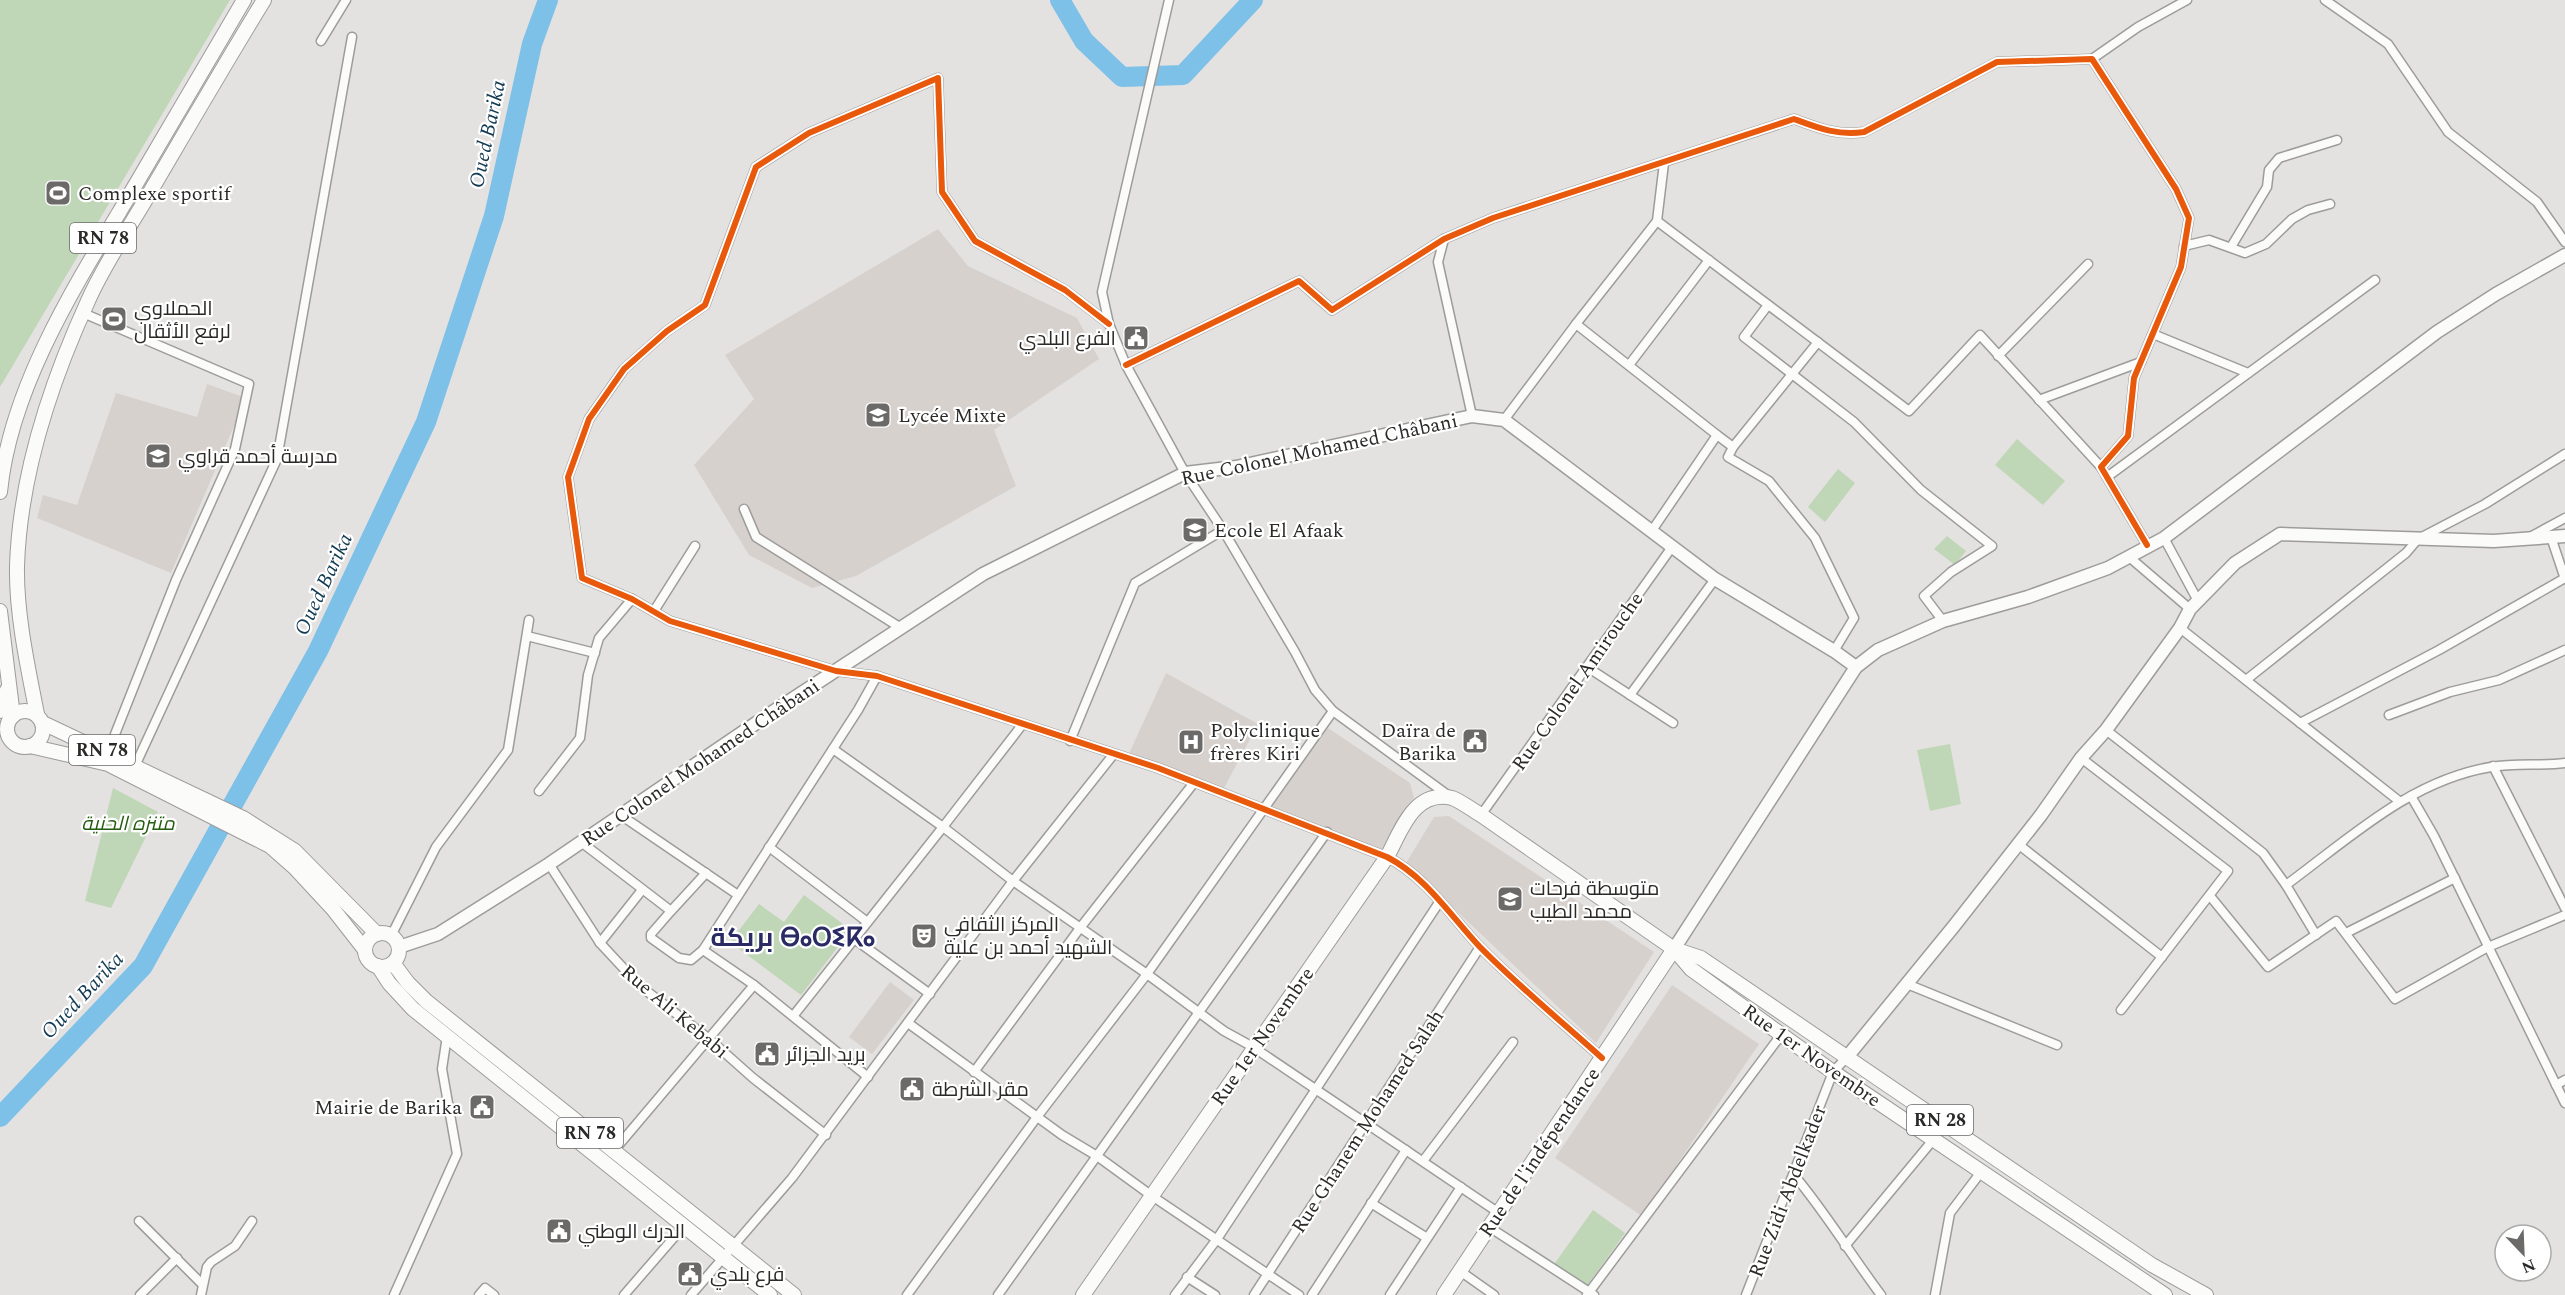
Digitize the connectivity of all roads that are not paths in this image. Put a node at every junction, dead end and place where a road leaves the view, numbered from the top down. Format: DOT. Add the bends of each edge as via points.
graph roads {
  1 [pos="244,0"];
  2 [pos="264,0"];
  3 [pos="346,0"];
  4 [pos="1169,0"];
  5 [pos="2187,0"];
  6 [pos="2325,0"];
  7 [pos="352,37"];
  8 [pos="321,41"];
  9 [pos="2092,59"];
  10 [pos="2337,140"];
  11 [pos="1664,163"];
  12 [pos="2330,204"];
  13 [pos="1658,221"];
  14 [pos="1444,239"];
  15 [pos="2565,242"];
  16 [pos="2184,246"];
  17 [pos="2231,247"];
  18 [pos="2565,255"];
  19 [pos="1709,260"];
  20 [pos="2088,264"];
  21 [pos="2375,280"];
  22 [pos="1768,305"];
  23 [pos="83,313"];
  24 [pos="1109,324"];
  25 [pos="1576,324"];
  26 [pos="2152,334"];
  27 [pos="1818,342"];
  28 [pos="1998,356"];
  29 [pos="2141,362"];
  30 [pos="1126,365"];
  31 [pos="1629,365"];
  32 [pos="1791,373"];
  33 [pos="2248,373"];
  34 [pos="2039,400"];
  35 [pos="1472,416"];
  36 [pos="1504,420"];
  37 [pos="1717,435"];
  38 [pos="1733,447"];
  39 [pos="2565,454"];
  40 [pos="2101,467"];
  41 [pos="1185,473"];
  42 [pos="2107,477"];
  43 [pos="0,492"];
  44 [pos="744,508"];
  45 [pos="2565,518"];
  46 [pos="1222,530"];
  47 [pos="1651,532"];
  48 [pos="2565,536"];
  49 [pos="2551,537"];
  50 [pos="2164,538"];
  51 [pos="2418,539"];
  52 [pos="2526,539"];
  53 [pos="2147,545"];
  54 [pos="695,546"];
  55 [pos="1672,547"];
  56 [pos="2128,556"];
  57 [pos="2565,578"];
  58 [pos="1715,579"];
  59 [pos="632,599"];
  60 [pos="2194,605"];
  61 [pos="0,611"];
  62 [pos="654,611"];
  63 [pos="529,620"];
  64 [pos="1943,621"];
  65 [pos="901,628"];
  66 [pos="2180,628"];
  67 [pos="527,636"];
  68 [pos="2565,650"];
  69 [pos="1834,651"];
  70 [pos="595,653"];
  71 [pos="1587,667"];
  72 [pos="1856,667"];
  73 [pos="836,671"];
  74 [pos="877,676"];
  75 [pos="2246,680"];
  76 [pos="1630,695"];
  77 [pos="1333,711"];
  78 [pos="6,713"];
  79 [pos="2389,715"];
  80 [pos="40,719"];
  81 [pos="1673,723"];
  82 [pos="2300,723"];
  83 [pos="1022,725"];
  84 [pos="2106,730"];
  85 [pos="4,732"];
  86 [pos="1070,741"];
  87 [pos="25,746"];
  88 [pos="0,748"];
  89 [pos="833,749"];
  90 [pos="108,752"];
  91 [pos="1113,755"];
  92 [pos="2081,758"];
  93 [pos="2565,763"];
  94 [pos="135,766"];
  95 [pos="2493,766"];
  96 [pos="159,783"];
  97 [pos="1193,784"];
  98 [pos="539,791"];
  99 [pos="2411,796"];
  100 [pos="1452,798"];
  101 [pos="2399,801"];
  102 [pos="1262,809"];
  103 [pos="1481,815"];
  104 [pos="622,816"];
  105 [pos="943,826"];
  106 [pos="1327,832"];
  107 [pos="272,841"];
  108 [pos="581,842"];
  109 [pos="2018,844"];
  110 [pos="769,847"];
  111 [pos="1387,857"];
  112 [pos="549,864"];
  113 [pos="706,873"];
  114 [pos="2455,878"];
  115 [pos="1013,881"];
  116 [pos="2286,885"];
  117 [pos="642,890"];
  118 [pos="738,895"];
  119 [pos="2210,896"];
  120 [pos="1440,902"];
  121 [pos="2565,908"];
  122 [pos="670,911"];
  123 [pos="2565,915"];
  124 [pos="866,921"];
  125 [pos="1080,928"];
  126 [pos="2346,933"];
  127 [pos="2316,935"];
  128 [pos="853,938"];
  129 [pos="389,939"];
  130 [pos="600,943"];
  131 [pos="1480,947"];
  132 [pos="2488,947"];
  133 [pos="1674,949"];
  134 [pos="703,950"];
  135 [pos="365,951"];
  136 [pos="2162,957"];
  137 [pos="393,963"];
  138 [pos="378,966"];
  139 [pos="1147,974"];
  140 [pos="1907,984"];
  141 [pos="754,985"];
  142 [pos="930,993"];
  143 [pos="2121,1010"];
  144 [pos="1199,1012"];
  145 [pos="794,1016"];
  146 [pos="908,1023"];
  147 [pos="1781,1035"];
  148 [pos="447,1036"];
  149 [pos="708,1038"];
  150 [pos="1513,1042"];
  151 [pos="2057,1045"];
  152 [pos="1253,1047"];
  153 [pos="1847,1057"];
  154 [pos="1602,1058"];
  155 [pos="974,1072"];
  156 [pos="1833,1072"];
  157 [pos="868,1077"];
  158 [pos="2565,1080"];
  159 [pos="2556,1085"];
  160 [pos="1316,1089"];
  161 [pos="2565,1103"];
  162 [pos="1037,1117"];
  163 [pos="1366,1123"];
  164 [pos="826,1135"];
  165 [pos="1933,1140"];
  166 [pos="1406,1150"];
  167 [pos="613,1151"];
  168 [pos="1097,1156"];
  169 [pos="1423,1161"];
  170 [pos="604,1163"];
  171 [pos="1981,1172"];
  172 [pos="1794,1175"];
  173 [pos="1461,1187"];
  174 [pos="1152,1196"];
  175 [pos="1371,1203"];
  176 [pos="1499,1213"];
  177 [pos="139,1221"];
  178 [pos="252,1221"];
  179 [pos="683,1227"];
  180 [pos="1489,1227"];
  181 [pos="1427,1238"];
  182 [pos="1217,1239"];
  183 [pos="733,1246"];
  184 [pos="1845,1246"];
  185 [pos="177,1258"];
  186 [pos="723,1258"];
  187 [pos="1460,1270"];
  188 [pos="1266,1274"];
  189 [pos="1187,1277"];
  190 [pos="202,1284"];
  191 [pos="1590,1294"];
  192 [pos="140,1295"];
  193 [pos="201,1295"];
  194 [pos="394,1295"];
  195 [pos="479,1295"];
  196 [pos="494,1295"];
  197 [pos="624,1295"];
  198 [pos="691,1295"];
  199 [pos="770,1295"];
  200 [pos="794,1295"];
  201 [pos="907,1295"];
  202 [pos="998,1295"];
  203 [pos="1083,1295"];
  204 [pos="1175,1295"];
  205 [pos="1215,1295"];
  206 [pos="1254,1295"];
  207 [pos="1299,1295"];
  208 [pos="1312,1295"];
  209 [pos="1390,1295"];
  210 [pos="1444,1295"];
  211 [pos="1494,1295"];
  212 [pos="1746,1295"];
  213 [pos="1881,1295"];
  214 [pos="1935,1295"];
  215 [pos="2165,1295"];
  216 [pos="2205,1295"];
  1 -- 43 [label="main road, RN 78" via="64,306 20,407"];
  2 -- 23 [label="main road, RN 78"];
  3 -- 8 [label="street"];
  4 -- 24 [label="street" via="1102,292"];
  5 -- 9 [label="street"];
  6 -- 15 [label="street" via="2388,44 2448,132 2537,202"];
  7 -- 94 [label="street" via="277,459"];
  9 -- 11 [label="street" via="1997,62 1864,132 1833,133 1794,119"];
  9 -- 16 [label="street" via="2176,189 2188,218"];
  10 -- 17 [label="street" via="2279,158 2269,170 2267,187"];
  11 -- 13 [label="street"];
  11 -- 14 [label="street" via="1493,218"];
  12 -- 17 [label="street" via="2292,219 2266,244 2245,253"];
  13 -- 19 [label="street"];
  13 -- 25 [label="street"];
  14 -- 30 [label="street" via="1332,310 1299,281"];
  14 -- 35 [label="street" via="1438,262"];
  16 -- 17 [label="street" via="2209,240"];
  16 -- 26 [label="street" via="2181,267"];
  18 -- 50 [label="main road" via="2437,332"];
  19 -- 22 [label="street"];
  19 -- 31 [label="street"];
  20 -- 28 [label="street"];
  21 -- 33 [label="street"];
  22 -- 27 [label="street"];
  22 -- 32 [label="street" via="1744,337"];
  23 -- 80 [label="main road, RN 78" via="38,435 21,519 17,568 28,669"];
  23 -- 90 [label="street" via="249,384 235,449 176,580"];
  24 -- 30 [label="street"];
  24 -- 59 [label="street" via="1065,290 975,241 942,192 938,78 809,133 756,167 705,305 667,331 624,369 589,419 568,477 582,578"];
  25 -- 31 [label="street"];
  25 -- 36 [label="street"];
  26 -- 29 [label="street"];
  26 -- 33 [label="street"];
  27 -- 28 [label="street" via="1909,411 1980,335"];
  27 -- 32 [label="street"];
  28 -- 34 [label="street"];
  29 -- 34 [label="street"];
  29 -- 40 [label="street" via="2134,378 2128,436"];
  30 -- 41 [label="street"];
  31 -- 37 [label="street"];
  32 -- 38 [label="street"];
  32 -- 64 [label="street" via="1854,422 1921,490 1992,546 1951,572 1924,596"];
  33 -- 42 [label="street"];
  34 -- 40 [label="street"];
  35 -- 36 [label="main road, Rue Colonel Mohamed Châbani"];
  35 -- 41 [label="main road, Rue Colonel Mohamed Châbani" via="1236,467"];
  36 -- 47 [label="main road"];
  37 -- 38 [label="street"];
  37 -- 47 [label="street"];
  38 -- 69 [label="street" via="1728,457 1769,481 1815,538 1854,618"];
  39 -- 51 [label="street" via="2485,504"];
  40 -- 42 [label="street"];
  41 -- 46 [label="street"];
  41 -- 65 [label="main road, Rue Colonel Mohamed Châbani" via="983,574"];
  42 -- 53 [label="street"];
  44 -- 65 [label="street" via="756,537"];
  45 -- 52 [label="street"];
  46 -- 77 [label="street" via="1315,690"];
  46 -- 86 [label="street" via="1135,583"];
  47 -- 55 [label="main road"];
  48 -- 49 [label="main road"];
  49 -- 52 [label="main road"];
  49 -- 57 [label="street"];
  50 -- 53 [label="main road"];
  50 -- 60 [label="street"];
  51 -- 52 [label="main road"];
  51 -- 60 [label="main road" via="2280,534 2235,562"];
  51 -- 75 [label="street" via="2406,553"];
  53 -- 56 [label="main road"];
  54 -- 62 [label="street"];
  55 -- 58 [label="main road"];
  55 -- 71 [label="street, Rue Colonel Amirouche"];
  56 -- 60 [label="street"];
  56 -- 64 [label="main road" via="2108,568 2028,597"];
  57 -- 82 [label="street"];
  58 -- 69 [label="main road"];
  58 -- 76 [label="street"];
  59 -- 62 [label="street"];
  59 -- 70 [label="street" via="599,638"];
  60 -- 66 [label="main road"];
  61 -- 78 [label="main road" via="9,685"];
  62 -- 73 [label="street" via="670,621"];
  63 -- 67 [label="street"];
  64 -- 72 [label="main road" via="1878,650"];
  65 -- 73 [label="main road, Rue Colonel Mohamed Châbani"];
  66 -- 75 [label="street"];
  66 -- 84 [label="main road"];
  67 -- 70 [label="street"];
  67 -- 129 [label="street" via="508,750 436,847"];
  68 -- 79 [label="street" via="2499,680 2450,692"];
  69 -- 72 [label="main road"];
  70 -- 98 [label="street" via="588,675 580,738"];
  71 -- 76 [label="street"];
  71 -- 103 [label="street, Rue Colonel Amirouche"];
  72 -- 133 [label="main road"];
  73 -- 74 [label="street"];
  73 -- 104 [label="main road, Rue Colonel Mohamed Châbani"];
  74 -- 83 [label="street"];
  74 -- 89 [label="street"];
  75 -- 82 [label="street"];
  76 -- 81 [label="street"];
  77 -- 100 [label="street"];
  77 -- 102 [label="street"];
  78 -- 80 [label="main road" via="27,711"];
  78 -- 85 [label="main road"];
  80 -- 87 [label="main road" via="44,729 40,740"];
  80 -- 90 [label="main road, RN 78"];
  82 -- 101 [label="street"];
  83 -- 86 [label="street"];
  83 -- 105 [label="street"];
  84 -- 92 [label="main road"];
  84 -- 116 [label="street" via="2262,853"];
  85 -- 87 [label="main road" via="13,742"];
  86 -- 91 [label="street"];
  87 -- 88 [label="main road"];
  87 -- 96 [label="main road" via="108,764"];
  89 -- 105 [label="street"];
  89 -- 110 [label="street"];
  90 -- 94 [label="main road, RN 78"];
  91 -- 97 [label="street" via="1158,768"];
  91 -- 115 [label="street"];
  92 -- 109 [label="main road"];
  92 -- 119 [label="street" via="2228,871"];
  93 -- 95 [label="street"];
  94 -- 96 [label="main road, RN 78"];
  95 -- 99 [label="street" via="2450,777"];
  95 -- 121 [label="street"];
  96 -- 107 [label="main road, RN 78"];
  97 -- 102 [label="street"];
  97 -- 125 [label="street"];
  99 -- 101 [label="street"];
  99 -- 114 [label="street"];
  100 -- 103 [label="main road, RN 28"];
  100 -- 111 [label="main road, Rue 1er Novembre" via="1435,798 1414,807"];
  101 -- 116 [label="street"];
  102 -- 106 [label="street"];
  102 -- 139 [label="street"];
  103 -- 133 [label="main road, RN 28"];
  104 -- 108 [label="main road, Rue Colonel Mohamed Châbani"];
  104 -- 113 [label="street"];
  105 -- 115 [label="street"];
  105 -- 124 [label="street"];
  106 -- 111 [label="street"];
  106 -- 144 [label="street"];
  107 -- 129 [label="main road, RN 78" via="302,857"];
  107 -- 135 [label="main road"];
  108 -- 112 [label="main road, Rue Colonel Mohamed Châbani"];
  108 -- 117 [label="street"];
  109 -- 136 [label="street"];
  109 -- 140 [label="main road"];
  110 -- 118 [label="street"];
  110 -- 124 [label="street"];
  111 -- 120 [label="street" via="1418,877"];
  111 -- 152 [label="main road, Rue 1er Novembre"];
  112 -- 129 [label="main road, Rue Colonel Mohamed Châbani" via="438,934"];
  112 -- 130 [label="street, Rue Ali Kebabi"];
  113 -- 118 [label="street"];
  113 -- 122 [label="street"];
  114 -- 126 [label="street"];
  114 -- 132 [label="street"];
  115 -- 125 [label="street"];
  115 -- 142 [label="street"];
  116 -- 127 [label="street"];
  117 -- 122 [label="street"];
  117 -- 130 [label="street"];
  118 -- 134 [label="street"];
  119 -- 127 [label="street" via="2268,967"];
  119 -- 136 [label="street"];
  120 -- 131 [label="street"];
  120 -- 160 [label="street"];
  122 -- 134 [label="street" via="651,938 684,960 691,960"];
  123 -- 132 [label="street"];
  124 -- 128 [label="street"];
  125 -- 139 [label="street"];
  125 -- 155 [label="street"];
  126 -- 127 [label="street" via="2336,921"];
  126 -- 132 [label="street" via="2395,999"];
  128 -- 142 [label="street"];
  128 -- 145 [label="street"];
  129 -- 135 [label="main road" via="368,940"];
  129 -- 137 [label="main road" via="398,956"];
  130 -- 149 [label="street, Rue Ali Kebabi" via="640,986"];
  131 -- 154 [label="street"];
  131 -- 163 [label="street, Rue Ghanem Mohamed Salah"];
  132 -- 159 [label="street"];
  133 -- 147 [label="main road, Rue 1er Novembre / RN 28" via="1691,969"];
  133 -- 153 [label="main road, RN 28" via="1701,958"];
  133 -- 154 [label="main road, Rue de l'indépendance"];
  134 -- 141 [label="street"];
  135 -- 138 [label="main road"];
  136 -- 143 [label="street"];
  137 -- 138 [label="main road"];
  137 -- 167 [label="main road, RN 78" via="426,1001"];
  138 -- 148 [label="main road" via="413,1009"];
  139 -- 144 [label="street"];
  139 -- 162 [label="street"];
  140 -- 151 [label="street"];
  140 -- 153 [label="main road"];
  141 -- 145 [label="street"];
  141 -- 149 [label="street"];
  142 -- 146 [label="street"];
  144 -- 152 [label="street"];
  144 -- 168 [label="street"];
  145 -- 157 [label="street"];
  146 -- 155 [label="street"];
  146 -- 157 [label="street"];
  147 -- 156 [label="main road, Rue 1er Novembre / RN 28"];
  147 -- 191 [label="street"];
  148 -- 170 [label="main road"];
  148 -- 194 [label="street" via="442,1069 457,1154"];
  149 -- 164 [label="street, Rue Ali Kebabi"];
  149 -- 167 [label="street"];
  150 -- 169 [label="street"];
  152 -- 160 [label="street"];
  152 -- 174 [label="main road, Rue 1er Novembre"];
  153 -- 156 [label="street, Rue Zidi Abdelkader"];
  153 -- 216 [label="main road, RN 28" via="2152,1265"];
  154 -- 176 [label="main road, Rue de l'indépendance"];
  155 -- 162 [label="street"];
  156 -- 165 [label="main road, Rue 1er Novembre / RN 28"];
  156 -- 172 [label="street, Rue Zidi Abdelkader"];
  157 -- 164 [label="street"];
  158 -- 159 [label="street"];
  159 -- 161 [label="street"];
  160 -- 163 [label="street"];
  160 -- 182 [label="street"];
  162 -- 168 [label="street"];
  162 -- 201 [label="street"];
  163 -- 166 [label="street"];
  163 -- 188 [label="street, Rue Ghanem Mohamed Salah"];
  164 -- 183 [label="street"];
  165 -- 171 [label="main road, Rue 1er Novembre / RN 28"];
  165 -- 184 [label="street"];
  166 -- 169 [label="street"];
  166 -- 175 [label="street"];
  167 -- 170 [label="street"];
  167 -- 183 [label="main road, RN 78"];
  168 -- 174 [label="street"];
  168 -- 202 [label="street"];
  169 -- 173 [label="street"];
  170 -- 179 [label="main road"];
  171 -- 214 [label="street" via="1950,1213"];
  171 -- 215 [label="main road, Rue 1er Novembre / RN 28"];
  172 -- 184 [label="street"];
  172 -- 212 [label="street, Rue Zidi Abdelkader"];
  173 -- 176 [label="street"];
  173 -- 181 [label="street"];
  174 -- 182 [label="street"];
  174 -- 203 [label="main road, Rue 1er Novembre"];
  175 -- 181 [label="street"];
  175 -- 208 [label="street"];
  176 -- 180 [label="main road, Rue de l'indépendance"];
  177 -- 185 [label="street"];
  178 -- 190 [label="street" via="235,1246 211,1262"];
  179 -- 186 [label="main road"];
  179 -- 197 [label="street"];
  180 -- 187 [label="main road, Rue de l'indépendance"];
  180 -- 191 [label="street"];
  181 -- 209 [label="street"];
  182 -- 188 [label="street"];
  182 -- 189 [label="street"];
  183 -- 186 [label="street"];
  183 -- 200 [label="main road, RN 78"];
  184 -- 213 [label="street"];
  185 -- 190 [label="street"];
  185 -- 192 [label="street"];
  186 -- 198 [label="street"];
  186 -- 199 [label="main road"];
  187 -- 210 [label="main road, Rue de l'indépendance"];
  187 -- 211 [label="street"];
  188 -- 206 [label="street, Rue Ghanem Mohamed Salah"];
  188 -- 207 [label="street"];
  189 -- 204 [label="street"];
  189 -- 205 [label="street"];
  190 -- 193 [label="street"];
  195 -- 196 [label="street" via="485,1288"];
}
